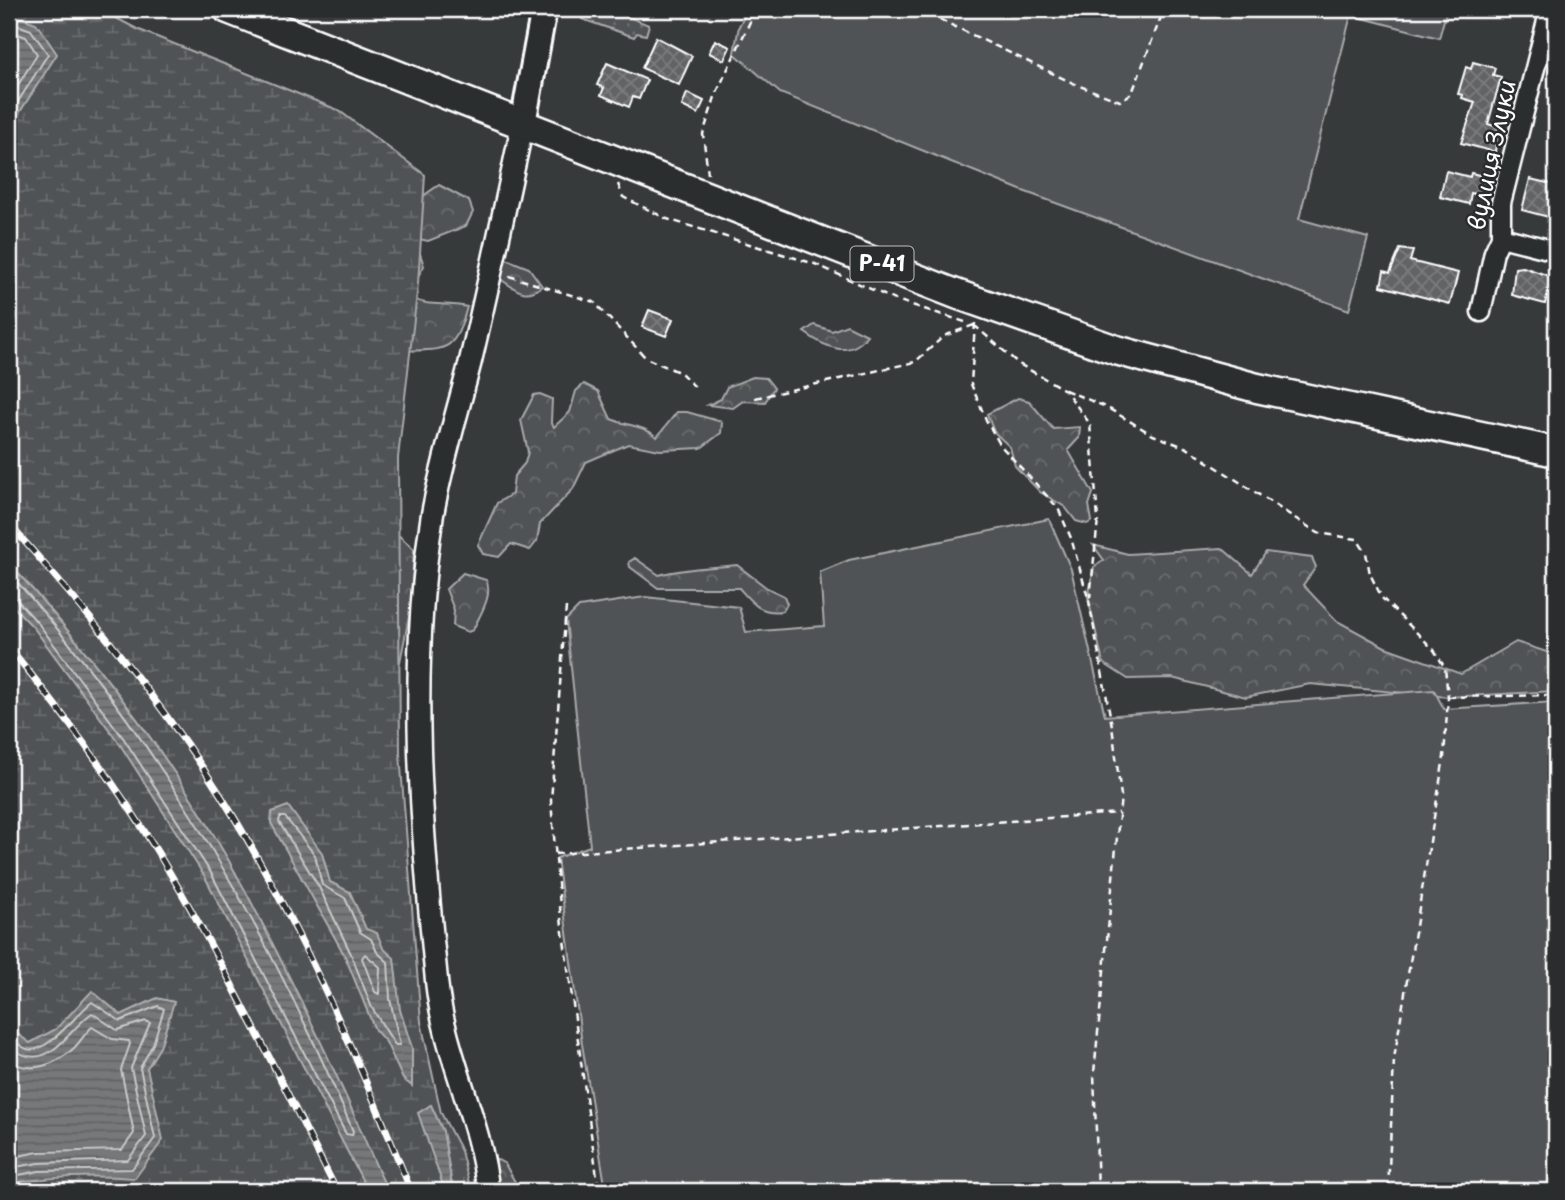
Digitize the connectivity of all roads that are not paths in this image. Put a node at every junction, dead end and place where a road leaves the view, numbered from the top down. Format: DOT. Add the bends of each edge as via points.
graph roads {
  1 [pos="228,9"];
  2 [pos="544,9"];
  3 [pos="1550,9"];
  4 [pos="523,123"];
  5 [pos="1501,237"];
  6 [pos="1556,251"];
  7 [pos="1481,312"];
  8 [pos="1556,453"];
  9 [pos="488,1191"];
  1 -- 4 [label="main road, Р-41"];
  2 -- 4 [label="main road"];
  3 -- 5 [label="street, вулиця Злуки" via="1501,203"];
  4 -- 8 [label="main road, Р-41" via="700,193 977,314 1184,370"];
  4 -- 9 [label="street" via="432,516 418,662 422,788 438,989 447,1043 485,1161"];
  5 -- 6 [label="street"];
  5 -- 7 [label="street, вулиця Злуки"];
}
